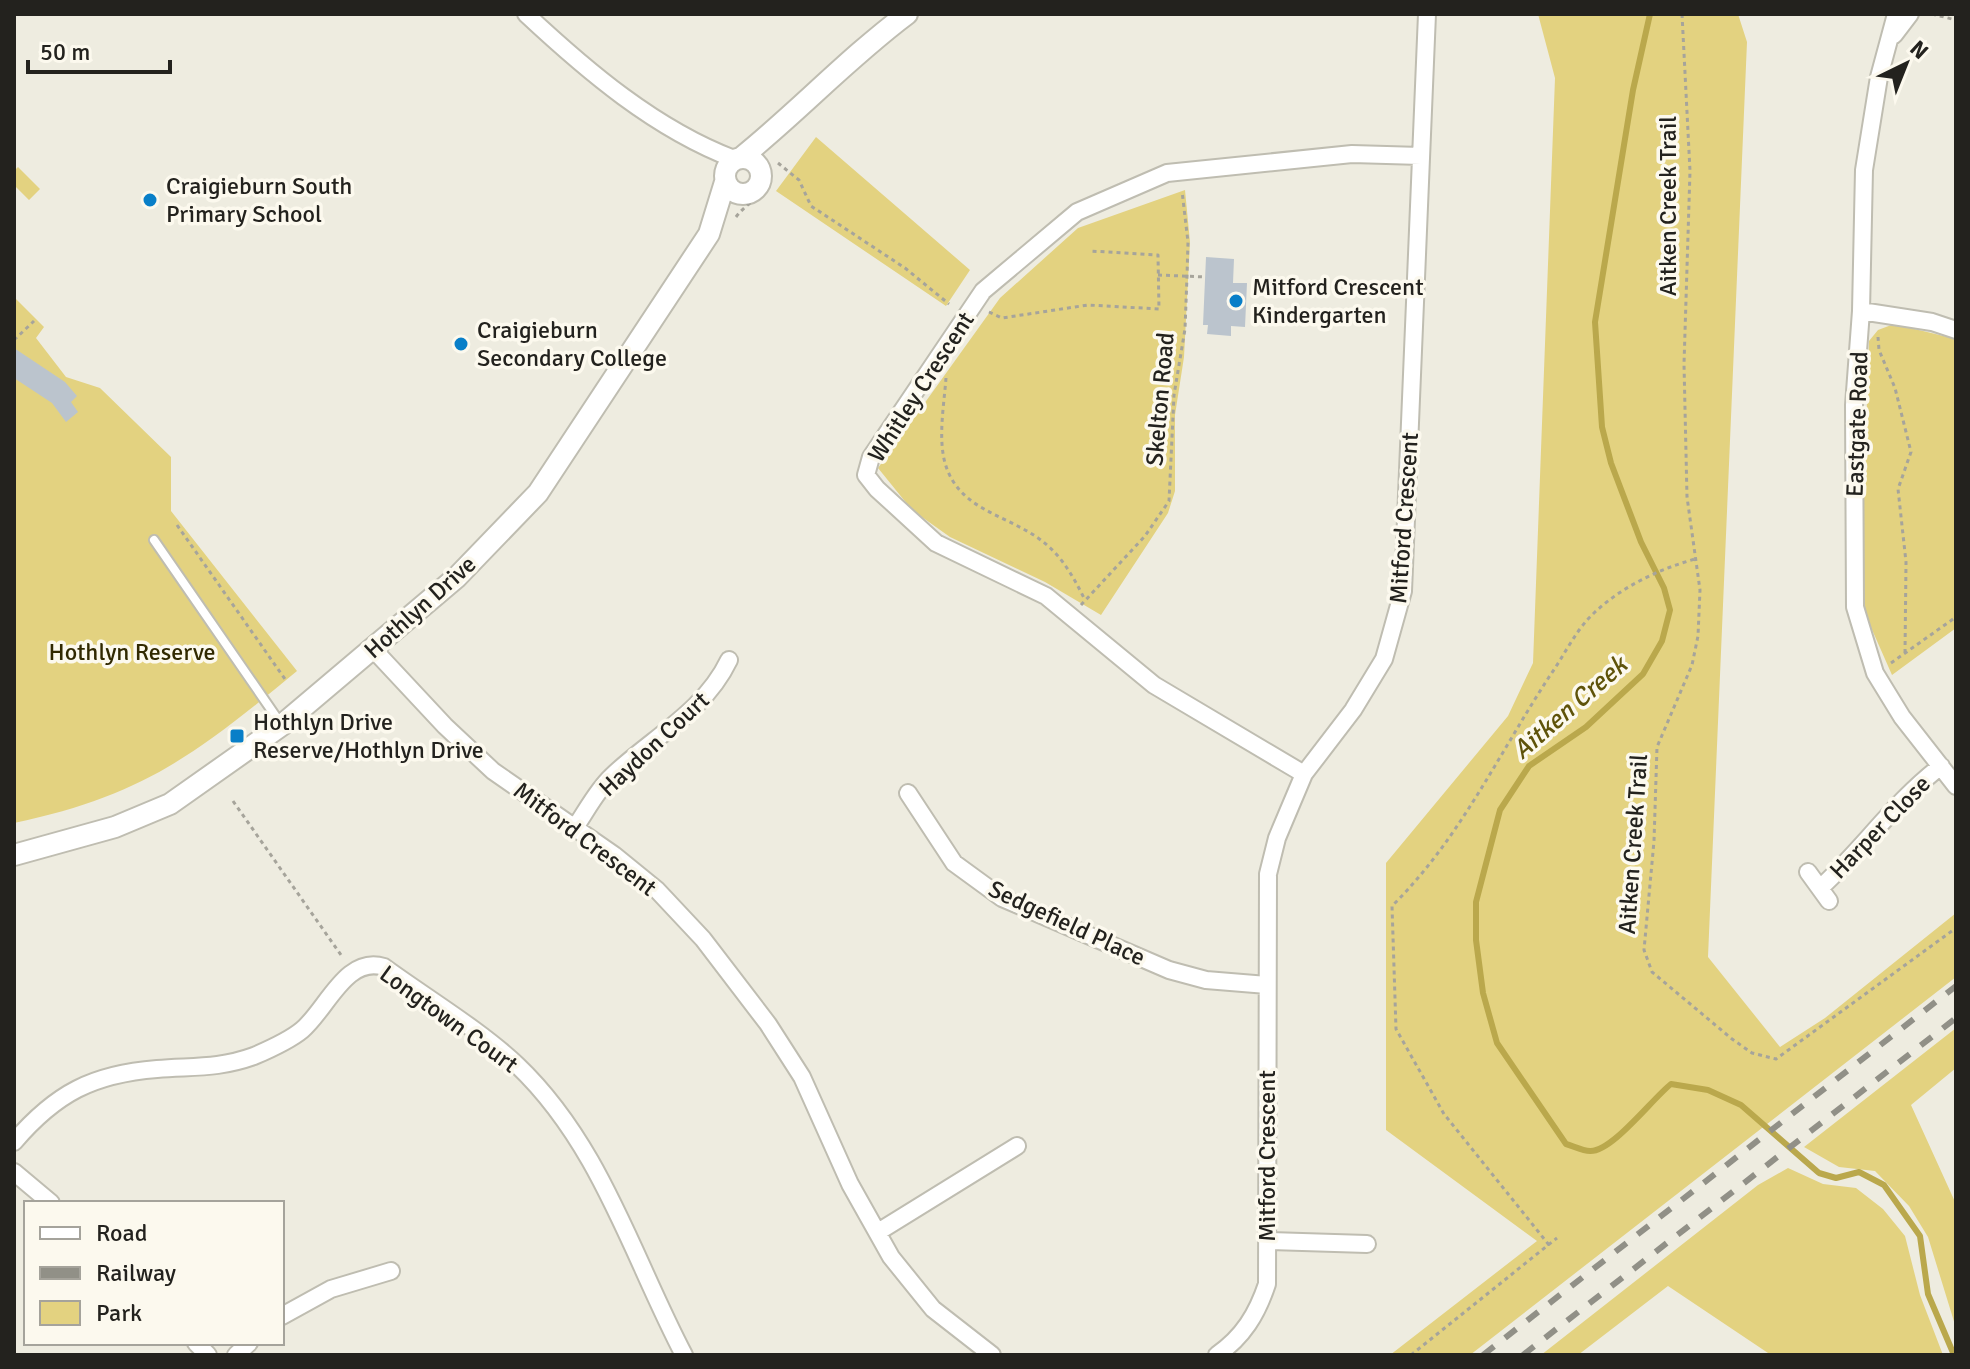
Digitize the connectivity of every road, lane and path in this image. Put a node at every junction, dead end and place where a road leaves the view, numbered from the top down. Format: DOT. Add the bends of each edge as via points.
graph roads {
  1 [pos="526,14"];
  2 [pos="907,14"];
  3 [pos="1427,14"];
  4 [pos="1684,14"];
  5 [pos="1896,14"];
  6 [pos="1910,14"];
  7 [pos="1932,14"];
  8 [pos="1956,20"];
  9 [pos="1893,37"];
  10 [pos="795,113"];
  11 [pos="1421,156"];
  12 [pos="768,167"];
  13 [pos="731,168"];
  14 [pos="1180,171"];
  15 [pos="746,194"];
  16 [pos="713,226"];
  17 [pos="1090,251"];
  18 [pos="1158,275"];
  19 [pos="1187,276"];
  20 [pos="1205,277"];
  21 [pos="949,304"];
  22 [pos="983,308"];
  23 [pos="988,311"];
  24 [pos="1861,311"];
  25 [pos="34,321"];
  26 [pos="980,322"];
  27 [pos="1878,327"];
  28 [pos="1956,330"];
  29 [pos="14,340"];
  30 [pos="947,373"];
  31 [pos="177,525"];
  32 [pos="154,540"];
  33 [pos="1696,559"];
  34 [pos="1956,617"];
  35 [pos="374,650"];
  36 [pos="1905,654"];
  37 [pos="729,660"];
  38 [pos="1875,673"];
  39 [pos="287,682"];
  40 [pos="282,725"];
  41 [pos="1941,766"];
  42 [pos="1304,774"];
  43 [pos="1956,786"];
  44 [pos="908,793"];
  45 [pos="233,801"];
  46 [pos="576,826"];
  47 [pos="14,855"];
  48 [pos="1808,872"];
  49 [pos="1956,928"];
  50 [pos="341,955"];
  51 [pos="1267,985"];
  52 [pos="14,1142"];
  53 [pos="1017,1146"];
  54 [pos="14,1172"];
  55 [pos="49,1201"];
  56 [pos="878,1232"];
  57 [pos="1557,1238"];
  58 [pos="1267,1241"];
  59 [pos="1367,1244"];
  60 [pos="1549,1245"];
  61 [pos="391,1271"];
  62 [pos="284,1315"];
  63 [pos="684,1355"];
  64 [pos="992,1355"];
  65 [pos="1217,1355"];
  66 [pos="1411,1355"];
  1 -- 13 [label="street" via="606,84"];
  2 -- 10 [label="street" via="853,55"];
  3 -- 11 [label="street, Mitford Crescent"];
  4 -- 33 [label="path, Aitken Creek Trail" via="1690,171 1684,364 1687,497"];
  5 -- 9 [label="street, Eastgate Road"];
  6 -- 9 [label="street, Eastgate Road"];
  7 -- 8 [label="path"];
  9 -- 24 [label="street, Eastgate Road" via="1879,77 1864,170"];
  10 -- 12 [label="street"];
  10 -- 13 [label="street"];
  11 -- 14 [label="street, Whitley Crescent" via="1352,154"];
  11 -- 42 [label="street, Mitford Crescent" via="1403,591 1384,659"];
  12 -- 13 [label="street" via="753,160"];
  12 -- 15 [label="street, Hothlyn Drive" via="759,185"];
  12 -- 21 [label="path" via="799,180 811,206"];
  13 -- 15 [label="street" via="731,190"];
  13 -- 16 [label="street, Hothlyn Drive"];
  14 -- 19 [label="path, Skelton Road"];
  14 -- 42 [label="street, Whitley Crescent" via="1077,212 994,279 871,457 866,475 936,543 1046,596 1154,685"];
  15 -- 16 [label="street, Hothlyn Drive"];
  16 -- 35 [label="street, Hothlyn Drive" via="538,493 457,577"];
  17 -- 18 [label="path" via="1158,255"];
  18 -- 19 [label="path"];
  18 -- 23 [label="path" via="1159,309 1072,306 1002,318"];
  19 -- 20 [label="path"];
  19 -- 30 [label="path, Skelton Road" via="1169,501 1145,536 1085,600 1068,567 1038,538 984,510 956,486 943,449"];
  22 -- 23 [label="path"];
  23 -- 26 [label="path"];
  24 -- 28 [label="street"];
  24 -- 38 [label="street, Eastgate Road" via="1854,405 1855,607"];
  25 -- 29 [label="path"];
  27 -- 36 [label="path" via="1879,350 1911,452 1898,489 1906,562"];
  31 -- 39 [label="path"];
  32 -- 40 [label="lane"];
  33 -- 49 [label="path, Aitken Creek Trail" via="1700,590 1692,665 1657,747 1644,950 1652,972 1732,1039 1752,1053 1776,1059"];
  33 -- 60 [label="path" via="1650,575 1589,619 1459,827 1423,876 1392,906 1396,1029 1444,1114"];
  34 -- 36 [label="path"];
  35 -- 40 [label="street, Hothlyn Drive"];
  35 -- 46 [label="street, Mitford Crescent" via="493,771"];
  36 -- 38 [label="path"];
  37 -- 46 [label="street, Haydon Court" via="702,702 610,778"];
  38 -- 41 [label="street, Eastgate Road"];
  40 -- 47 [label="street, Hothlyn Drive" via="170,804 115,827"];
  41 -- 43 [label="street, Eastgate Road"];
  41 -- 48 [label="street, Harper Close" via="1906,793 1824,895"];
  42 -- 51 [label="street, Mitford Crescent" via="1268,874"];
  44 -- 51 [label="street, Sedgefield Place" via="954,863 1002,898 1169,970 1206,980"];
  45 -- 50 [label="path"];
  46 -- 56 [label="street, Mitford Crescent" via="657,890 703,939 768,1024 802,1077 850,1184"];
  51 -- 58 [label="street, Mitford Crescent"];
  52 -- 63 [label="street, Longtown Court" via="69,1091 157,1069 209,1069 255,1055 301,1031 359,966 384,967 517,1065 552,1107 601,1175"];
  53 -- 56 [label="street"];
  54 -- 55 [label="street"];
  56 -- 64 [label="street, Mitford Crescent" via="913,1288"];
  57 -- 60 [label="path"];
  58 -- 59 [label="street"];
  58 -- 65 [label="street, Mitford Crescent" via="1267,1284 1259,1309"];
  60 -- 66 [label="path"];
  61 -- 62 [label="street" via="331,1289"];
}
